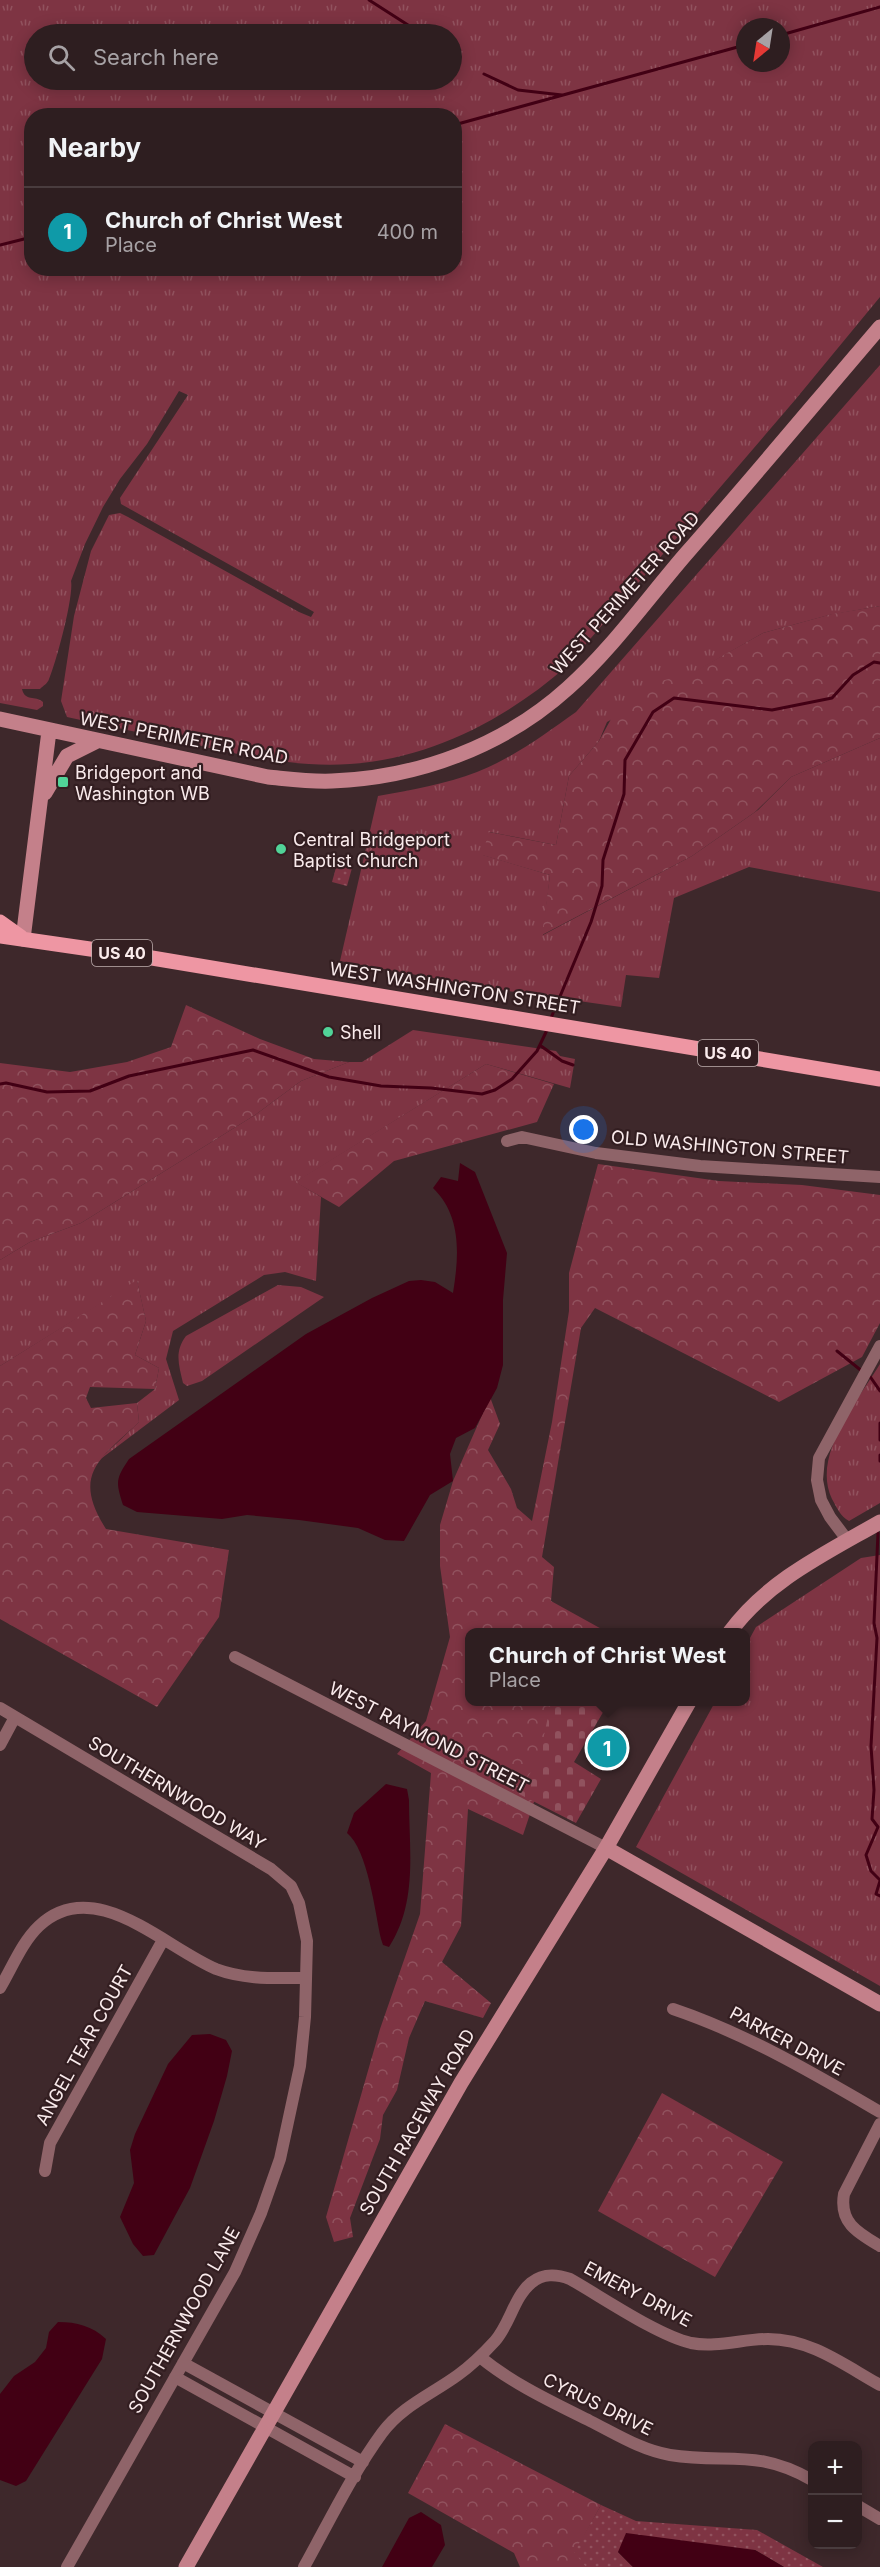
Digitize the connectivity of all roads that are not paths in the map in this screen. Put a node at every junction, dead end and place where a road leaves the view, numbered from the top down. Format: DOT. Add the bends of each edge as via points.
graph roads {
  1 [pos="880,327"];
  2 [pos="0,719"];
  3 [pos="49,731"];
  4 [pos="98,741"];
  5 [pos="40,801"];
  6 [pos="0,922"];
  7 [pos="0,936"];
  8 [pos="23,939"];
  9 [pos="0,947"];
  10 [pos="880,1079"];
  11 [pos="507,1141"];
  12 [pos="880,1177"];
  13 [pos="880,1346"];
  14 [pos="880,1522"];
  15 [pos="848,1541"];
  16 [pos="733,1628"];
  17 [pos="235,1657"];
  18 [pos="686,1706"];
  19 [pos="0,1708"];
  20 [pos="15,1717"];
  21 [pos="0,1745"];
  22 [pos="606,1848"];
  23 [pos="306,1933"];
  24 [pos="163,1940"];
  25 [pos="306,1978"];
  26 [pos="0,1988"];
  27 [pos="880,2004"];
  28 [pos="674,2009"];
  29 [pos="880,2112"];
  30 [pos="880,2124"];
  31 [pos="45,2171"];
  32 [pos="880,2246"];
  33 [pos="480,2357"];
  34 [pos="183,2363"];
  35 [pos="176,2377"];
  36 [pos="880,2385"];
  37 [pos="274,2413"];
  38 [pos="266,2427"];
  39 [pos="363,2462"];
  40 [pos="355,2477"];
  41 [pos="808,2478"];
  42 [pos="862,2508"];
  43 [pos="880,2519"];
  44 [pos="67,2567"];
  45 [pos="186,2567"];
  46 [pos="304,2567"];
  1 -- 4 [label="street, WEST PERIMETER ROAD" via="590,666 544,706 485,743 456,757 408,771 331,781 268,777"];
  2 -- 3 [label="street, WEST PERIMETER ROAD"];
  3 -- 4 [label="street, WEST PERIMETER ROAD"];
  3 -- 5 [label="street"];
  4 -- 5 [label="street" via="67,756"];
  5 -- 8 [label="street"];
  6 -- 8 [label="main road, WEST WASHINGTON STREET / US 40"];
  7 -- 8 [label="main road"];
  8 -- 9 [label="main road, WEST WASHINGTON STREET / US 40"];
  8 -- 10 [label="main road, WEST WASHINGTON STREET / US 40"];
  11 -- 12 [label="street, OLD WASHINGTON STREET" via="522,1137 596,1153 700,1166"];
  13 -- 15 [label="street" via="823,1447 817,1469 824,1508"];
  14 -- 15 [label="street"];
  15 -- 16 [label="street" via="774,1586"];
  17 -- 22 [label="street, WEST RAYMOND STREET"];
  18 -- 22 [label="street, SOUTH RACEWAY ROAD"];
  19 -- 20 [label="street, SOUTHERNWOOD WAY"];
  20 -- 21 [label="street"];
  20 -- 23 [label="street, SOUTHERNWOOD WAY" via="271,1869 291,1886"];
  22 -- 27 [label="street"];
  22 -- 37 [label="street, SOUTH RACEWAY ROAD" via="461,2083"];
  23 -- 25 [label="street, SOUTHERNWOOD LANE"];
  24 -- 25 [label="street" via="205,1964 231,1973"];
  24 -- 26 [label="street" via="111,1911 83,1907 68,1910 34,1931"];
  24 -- 31 [label="street, ANGEL TEAR COURT" via="50,2143"];
  25 -- 34 [label="street, SOUTHERNWOOD LANE" via="305,2024 296,2089 273,2181 239,2263"];
  28 -- 29 [label="street, PARKER DRIVE" via="772,2050"];
  30 -- 32 [label="street" via="844,2194 843,2212 851,2228"];
  33 -- 36 [label="street, EMERY DRIVE" via="497,2338 528,2286 539,2277 561,2275 680,2340 702,2344 769,2339 802,2343"];
  33 -- 39 [label="street" via="398,2416"];
  33 -- 41 [label="street, CYRUS DRIVE" via="512,2381 647,2449 681,2456 764,2460"];
  34 -- 35 [label="street, SOUTHERNWOOD LANE"];
  34 -- 37 [label="street"];
  35 -- 38 [label="street"];
  35 -- 44 [label="street, SOUTHERNWOOD LANE"];
  37 -- 38 [label="street, SOUTH RACEWAY ROAD"];
  37 -- 39 [label="street"];
  38 -- 40 [label="street"];
  38 -- 45 [label="street, SOUTH RACEWAY ROAD"];
  39 -- 40 [label="street"];
  40 -- 46 [label="street"];
  42 -- 43 [label="street"];
}
